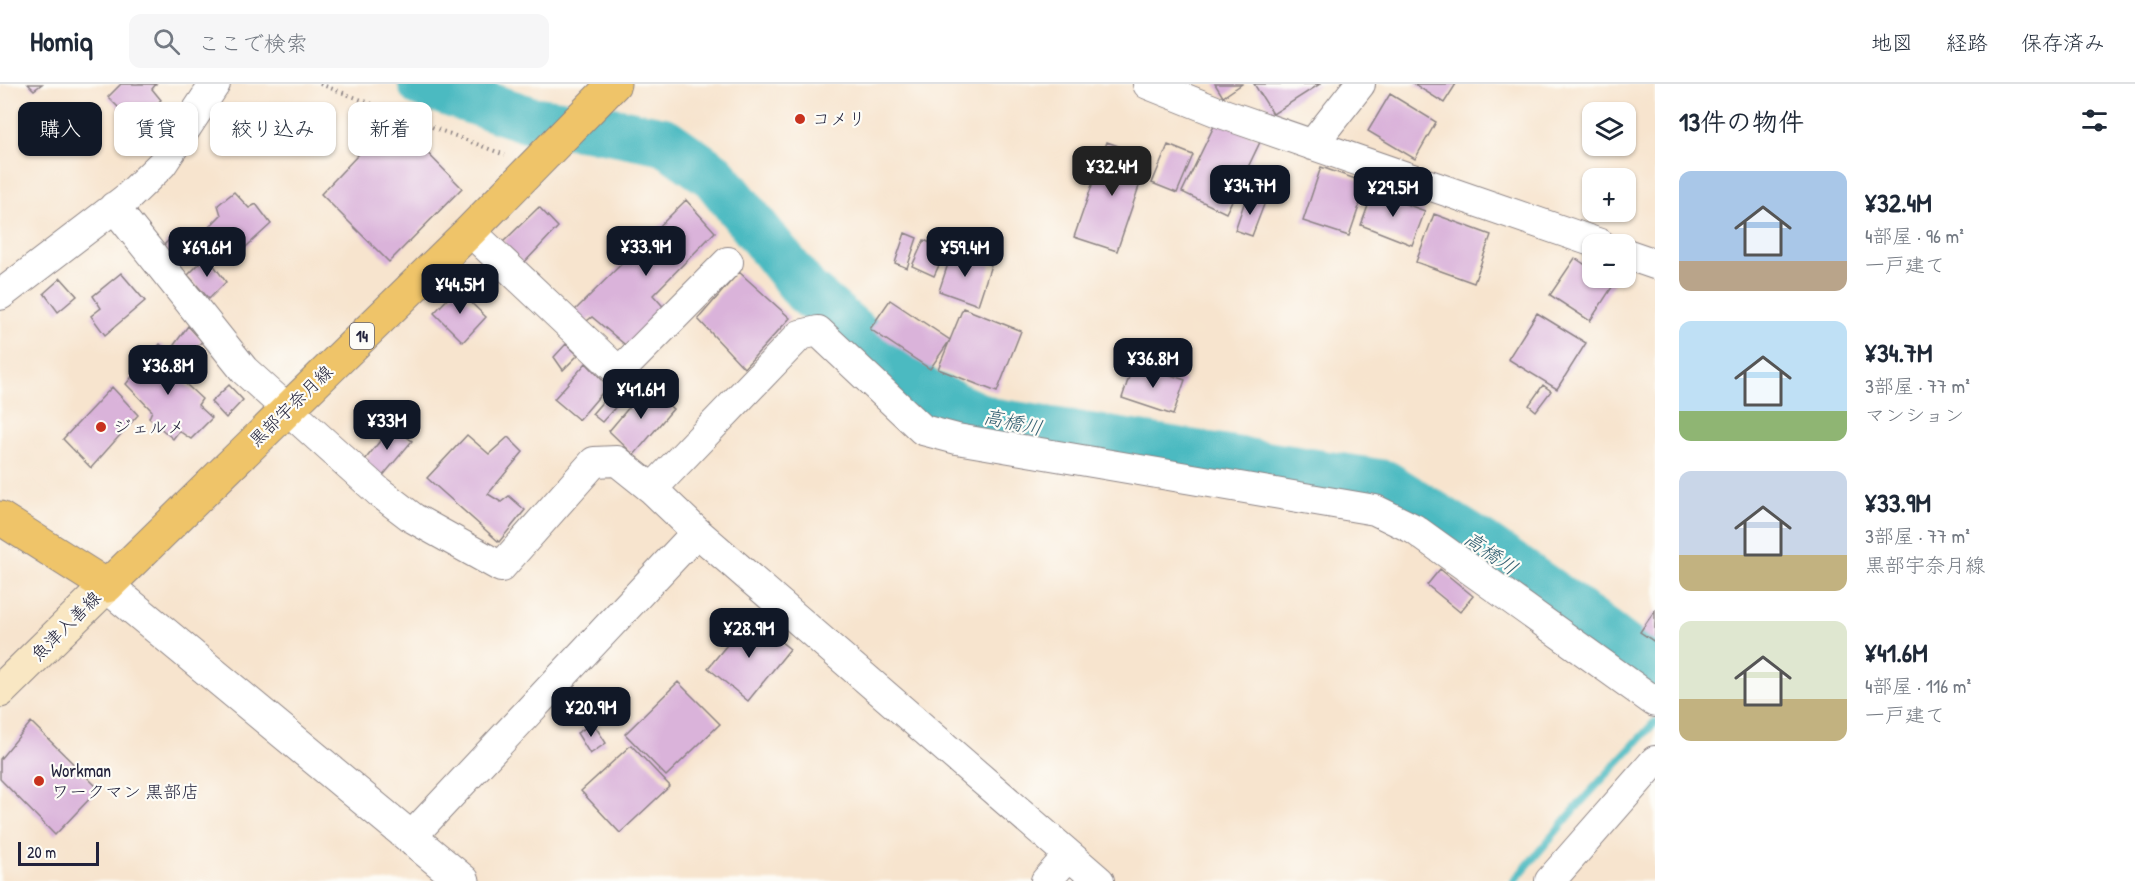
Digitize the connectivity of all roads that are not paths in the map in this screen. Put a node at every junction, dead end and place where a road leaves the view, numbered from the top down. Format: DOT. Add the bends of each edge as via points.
graph roads {
  1 [pos="215,84"];
  2 [pos="614,84"];
  3 [pos="1148,84"];
  4 [pos="1360,84"];
  5 [pos="1312,145"];
  6 [pos="114,207"];
  7 [pos="470,231"];
  8 [pos="1582,238"];
  9 [pos="1636,257"];
  10 [pos="728,262"];
  11 [pos="1655,264"];
  12 [pos="0,295"];
  13 [pos="288,409"];
  14 [pos="652,489"];
  15 [pos="0,518"];
  16 [pos="697,532"];
  17 [pos="107,586"];
  18 [pos="0,691"];
  19 [pos="1655,702"];
  20 [pos="1655,761"];
  21 [pos="410,838"];
  22 [pos="1069,855"];
  23 [pos="463,881"];
  24 [pos="1046,881"];
  25 [pos="1099,881"];
  26 [pos="1550,881"];
  1 -- 6 [label="street" via="162,164"];
  2 -- 7 [label="main road, 黒部宇奈月線 / 14"];
  3 -- 5 [label="street"];
  4 -- 5 [label="street"];
  5 -- 8 [label="street"];
  6 -- 12 [label="street"];
  6 -- 13 [label="street" via="244,370"];
  7 -- 10 [label="street" via="619,372"];
  7 -- 13 [label="main road, 黒部宇奈月線 / 14"];
  9 -- 11 [label="street"];
  13 -- 14 [label="street" via="413,518 501,567 594,462 617,461"];
  13 -- 17 [label="main road, 黒部宇奈月線 / 14"];
  14 -- 16 [label="street"];
  14 -- 19 [label="street" via="800,335 818,331 923,430 1375,510 1413,529"];
  15 -- 17 [label="main road"];
  16 -- 21 [label="street"];
  16 -- 22 [label="street"];
  17 -- 18 [label="main road, 魚津入善線"];
  17 -- 21 [label="street"];
  20 -- 26 [label="street"];
  21 -- 23 [label="street"];
  22 -- 24 [label="street"];
  22 -- 25 [label="street"];
}
